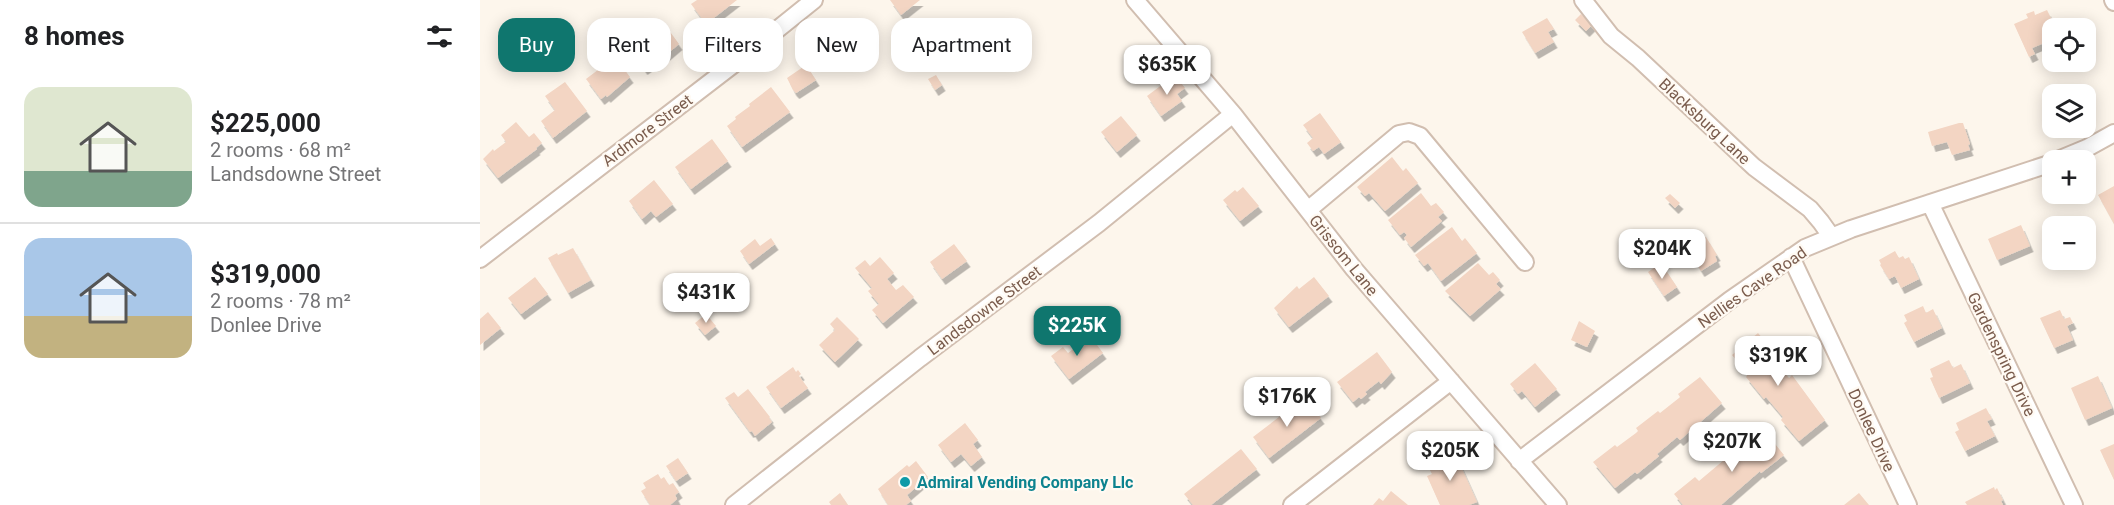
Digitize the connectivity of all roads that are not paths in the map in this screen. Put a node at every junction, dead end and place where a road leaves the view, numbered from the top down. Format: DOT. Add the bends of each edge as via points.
graph roads {
  1 [pos="814,0"];
  2 [pos="1136,0"];
  3 [pos="1583,0"];
  4 [pos="1233,114"];
  5 [pos="2114,133"];
  6 [pos="2082,150"];
  7 [pos="2042,166"];
  8 [pos="1930,203"];
  9 [pos="1308,210"];
  10 [pos="1831,236"];
  11 [pos="1791,257"];
  12 [pos="480,259"];
  13 [pos="1526,262"];
  14 [pos="1451,381"];
  15 [pos="1519,461"];
  16 [pos="734,505"];
  17 [pos="1292,505"];
  18 [pos="1558,505"];
  19 [pos="1908,505"];
  20 [pos="2074,505"];
  1 -- 12 [label="street, Ardmore Street"];
  2 -- 4 [label="street, Grissom Lane"];
  3 -- 10 [label="street, Blacksburg Lane" via="1611,36 1754,167 1810,209"];
  4 -- 9 [label="street, Grissom Lane"];
  4 -- 16 [label="street, Landsdowne Street" via="1099,223"];
  5 -- 6 [label="street"];
  7 -- 8 [label="street, Nellies Cave Road"];
  8 -- 10 [label="street, Nellies Cave Road"];
  8 -- 20 [label="street, Gardenspring Drive"];
  9 -- 13 [label="street" via="1399,135 1409,132 1420,136"];
  9 -- 14 [label="street, Grissom Lane"];
  10 -- 11 [label="street, Nellies Cave Road"];
  11 -- 15 [label="street, Nellies Cave Road"];
  11 -- 19 [label="street, Donlee Drive"];
  14 -- 15 [label="street, Grissom Lane"];
  14 -- 17 [label="street"];
  15 -- 18 [label="street, Grissom Lane"];
}
